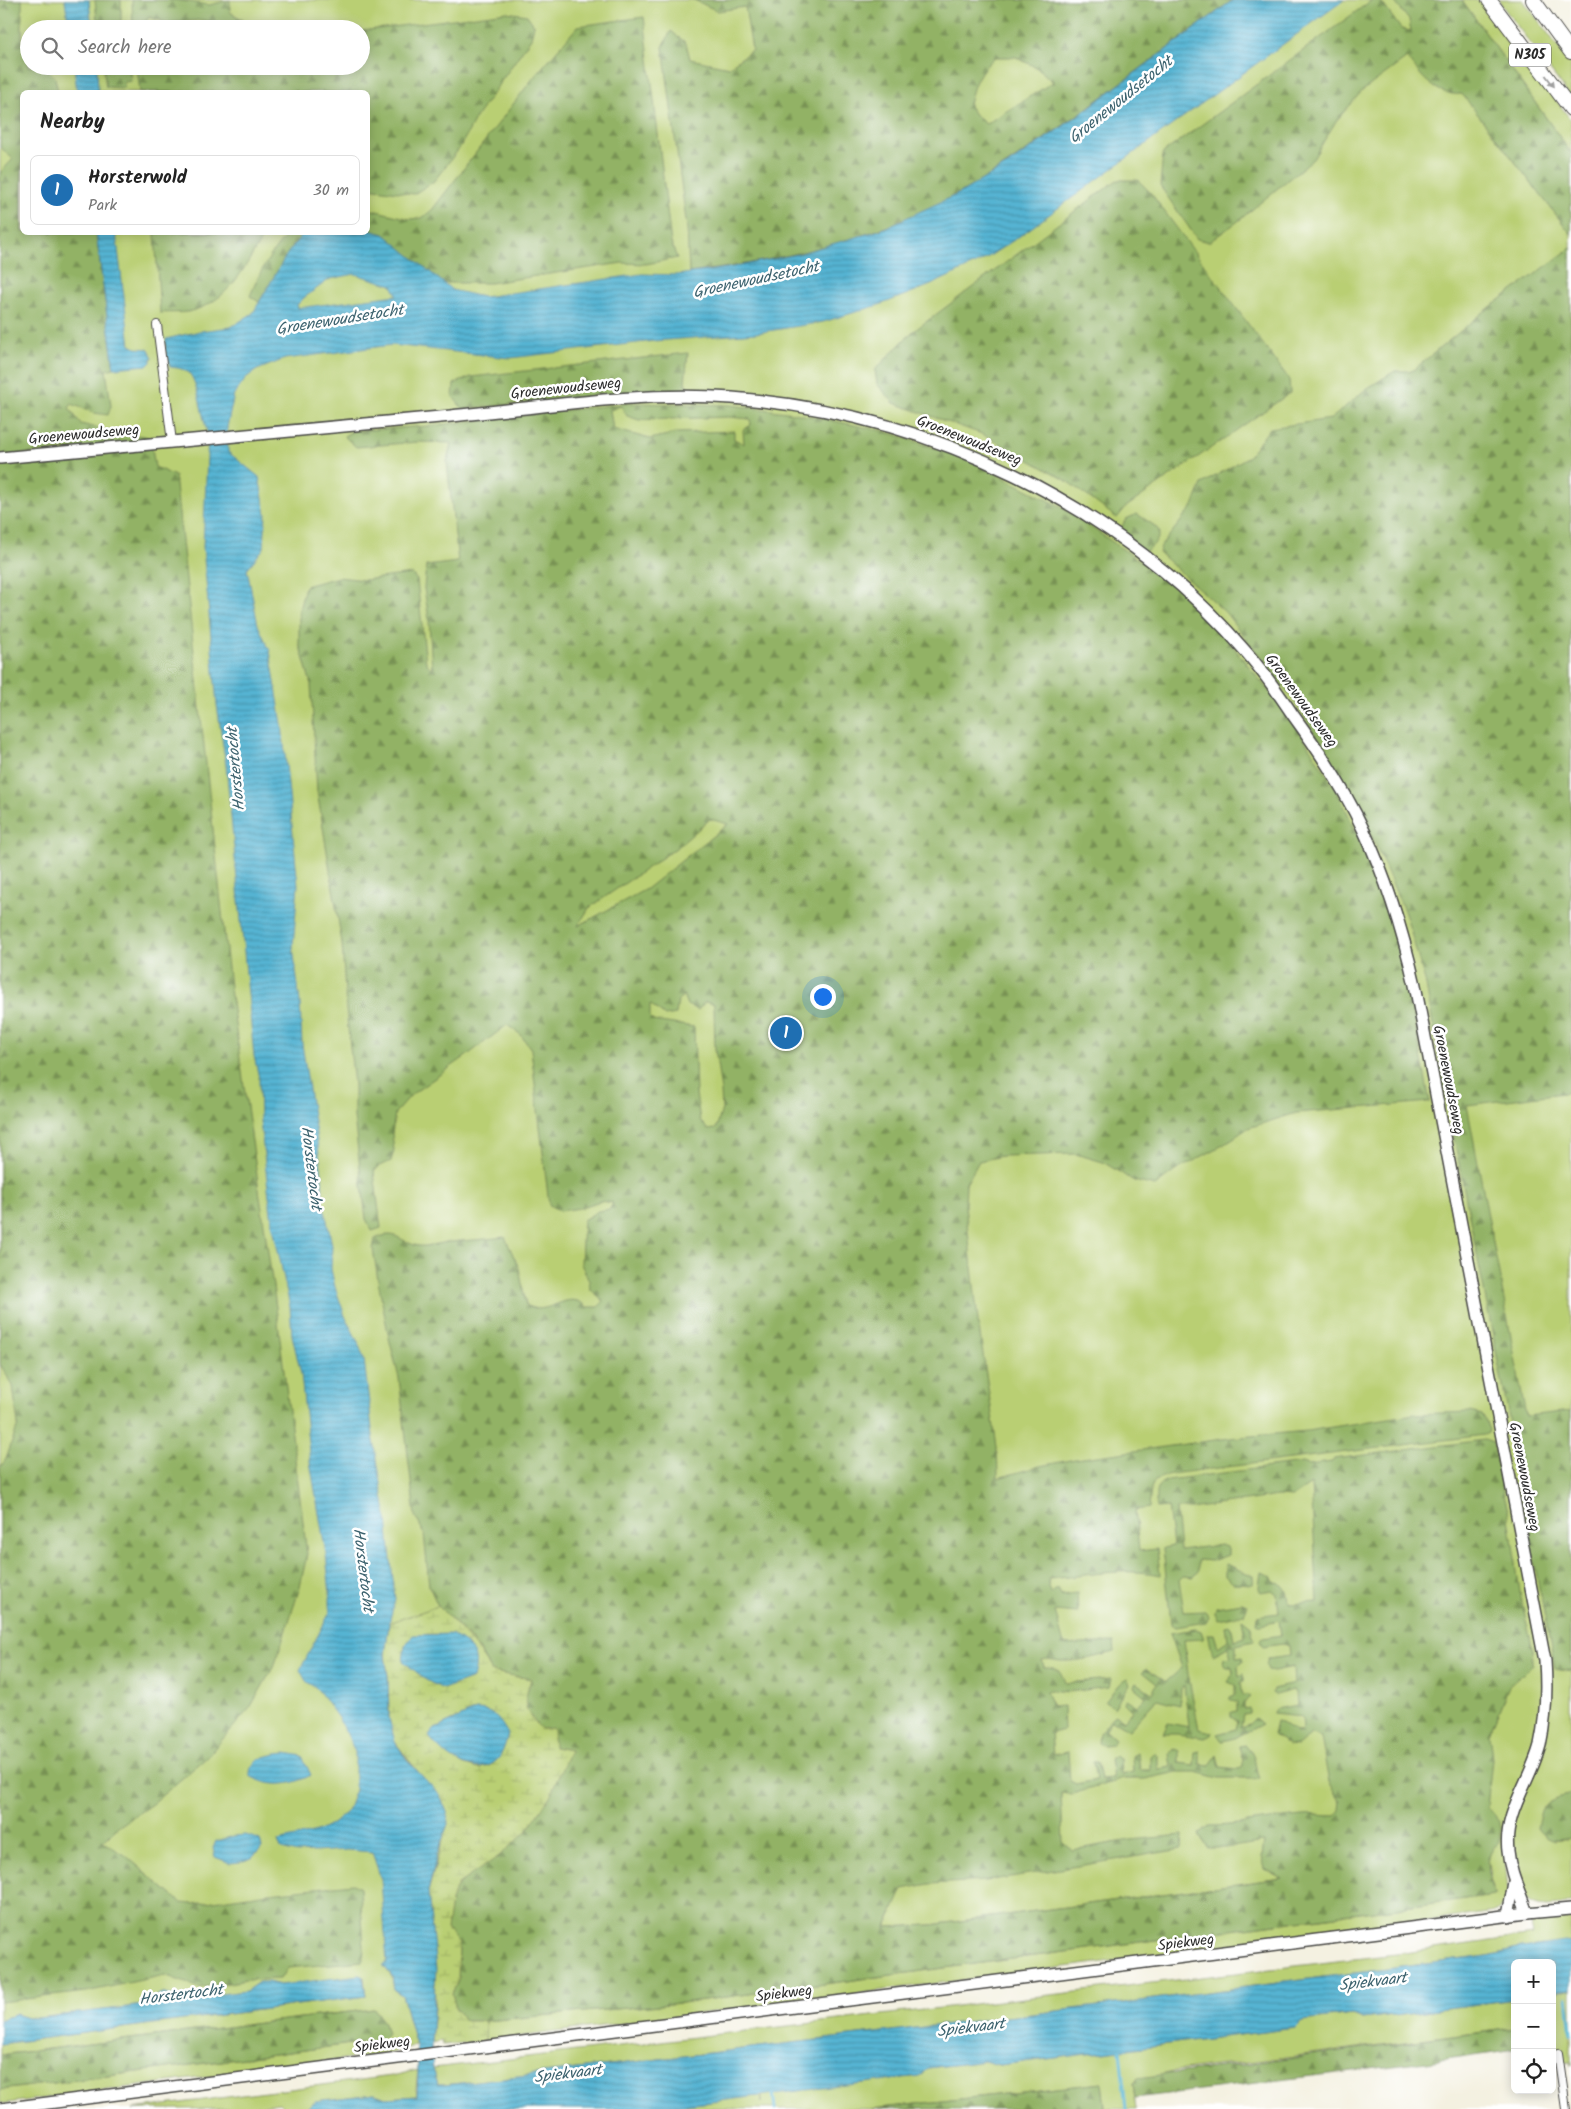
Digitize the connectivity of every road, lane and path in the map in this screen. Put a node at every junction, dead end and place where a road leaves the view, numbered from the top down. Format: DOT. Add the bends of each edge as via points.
graph roads {
  1 [pos="1489,0"];
  2 [pos="1532,0"];
  3 [pos="1571,52"];
  4 [pos="1571,109"];
  5 [pos="157,325"];
  6 [pos="172,442"];
  7 [pos="0,458"];
  8 [pos="1514,1882"];
  9 [pos="1571,1909"];
  10 [pos="1527,1913"];
  11 [pos="1508,1916"];
  12 [pos="1558,2052"];
  13 [pos="1,2109"];
  14 [pos="1566,2109"];
  1 -- 4 [label="highway, N305, one-way"];
  2 -- 3 [label="highway, N305"];
  5 -- 6 [label="street"];
  6 -- 7 [label="street, Groenewoudseweg"];
  6 -- 8 [label="street, Groenewoudseweg" via="642,397 738,399 854,416 970,454 1053,494 1149,560 1248,654 1324,758 1365,832 1405,942 1415,985 1545,1661 1546,1689 1540,1746 1512,1814 1508,1834"];
  8 -- 10 [label="street, Groenewoudseweg"];
  8 -- 11 [label="street, Groenewoudseweg"];
  9 -- 10 [label="street, Spiekweg"];
  10 -- 11 [label="street, Spiekweg"];
  11 -- 13 [label="street, Spiekweg"];
  12 -- 14 [label="street"];
}
